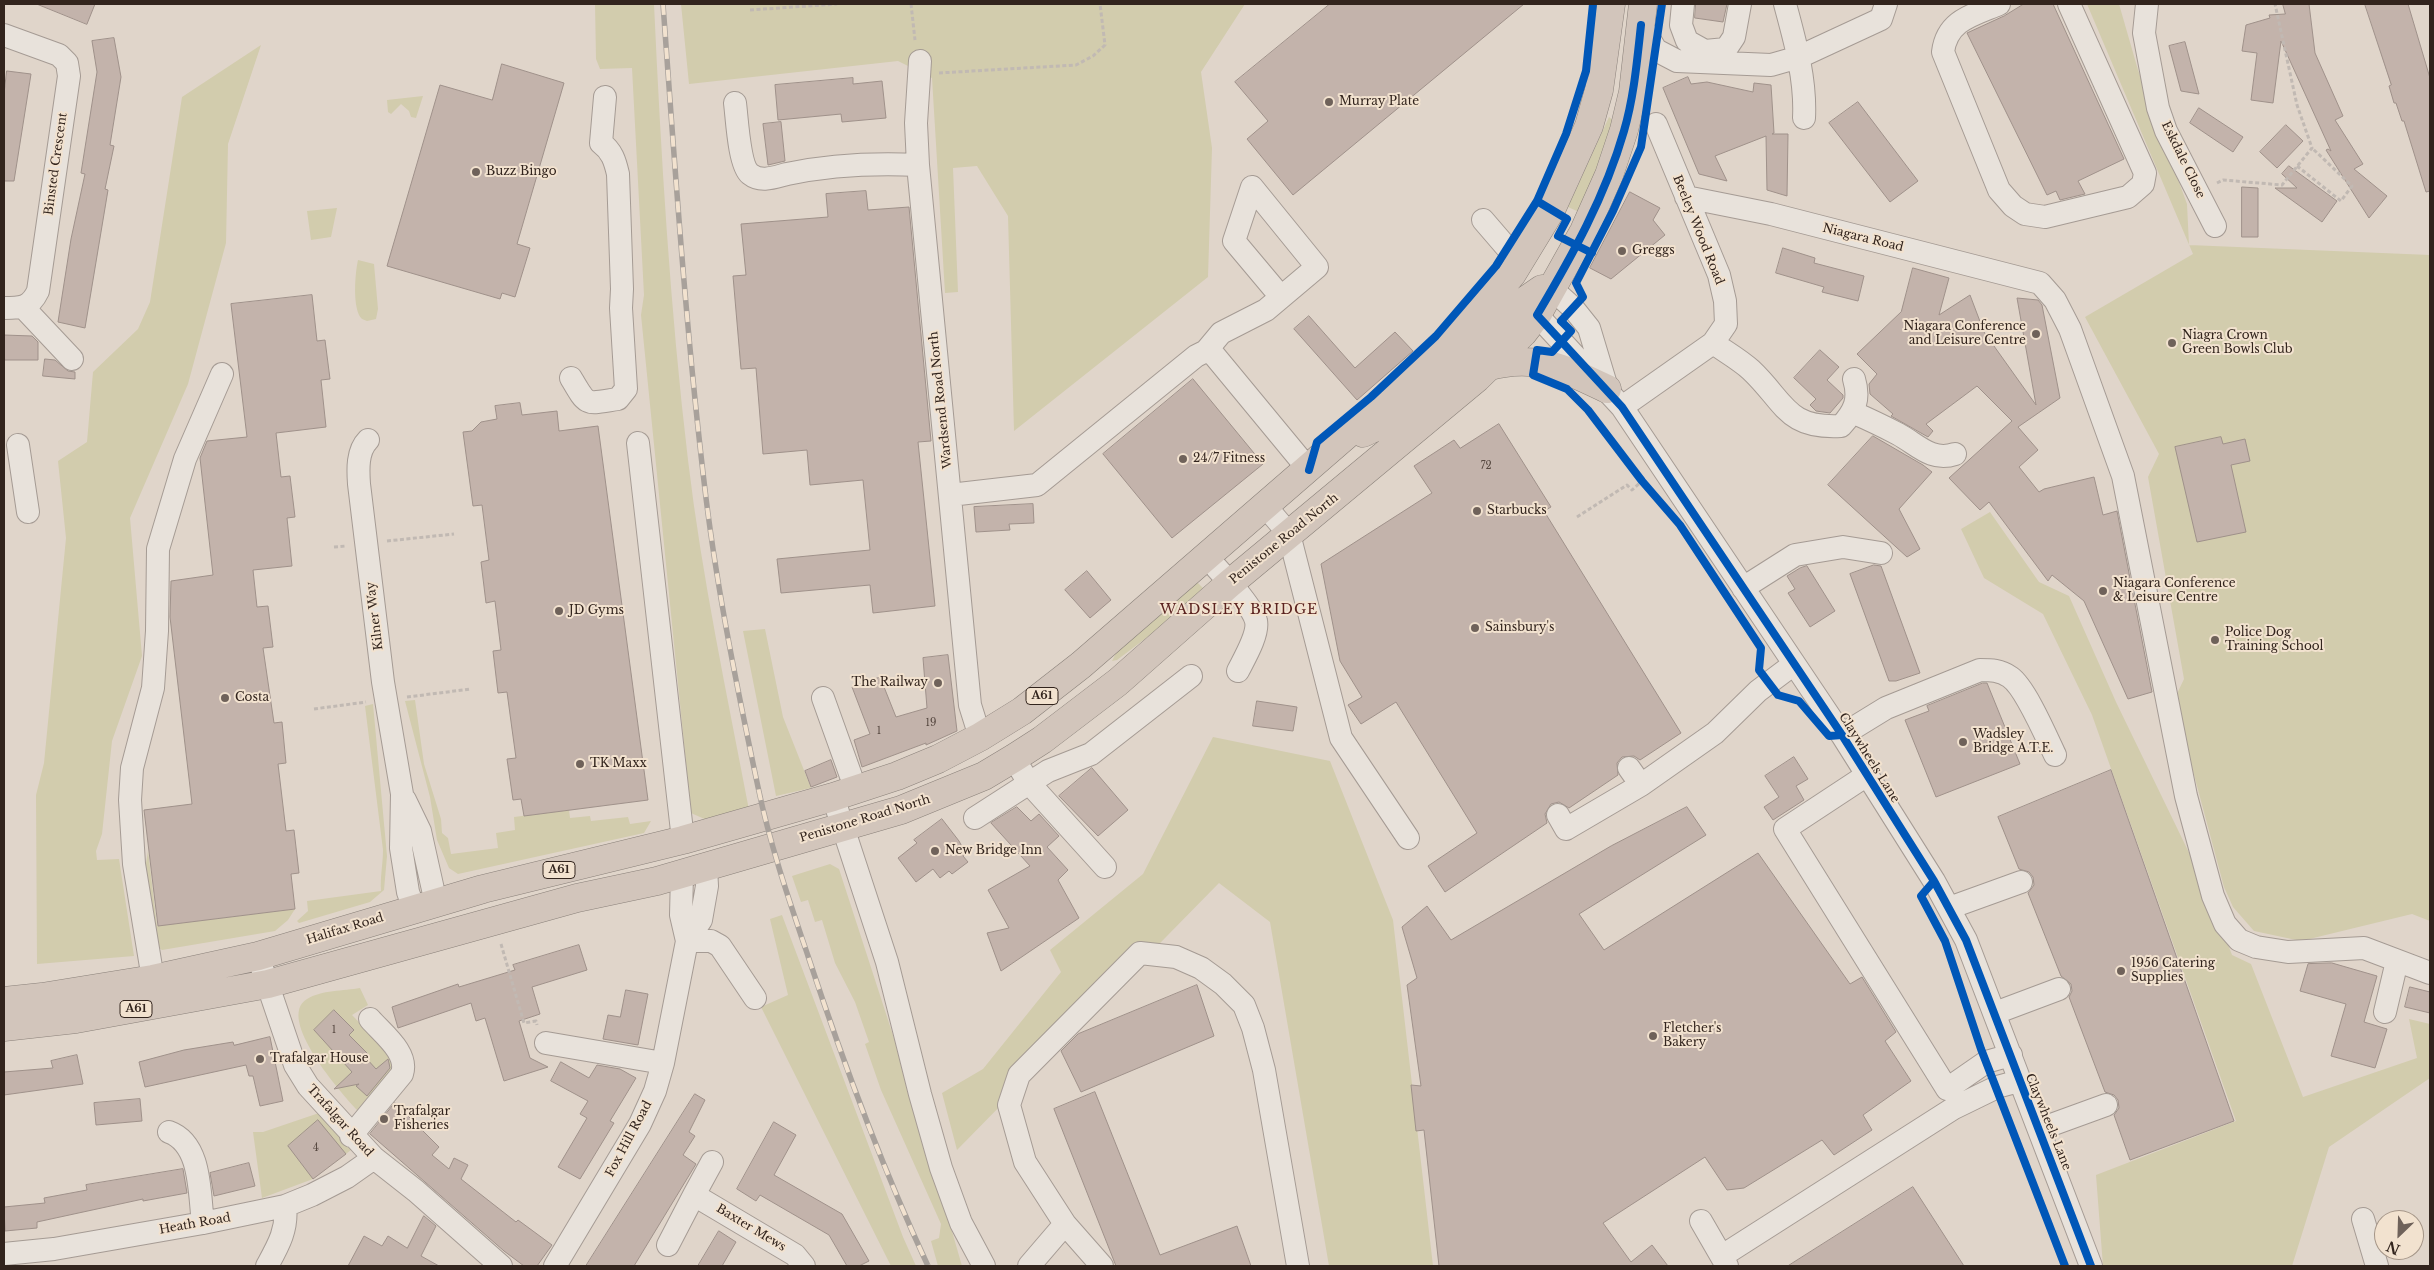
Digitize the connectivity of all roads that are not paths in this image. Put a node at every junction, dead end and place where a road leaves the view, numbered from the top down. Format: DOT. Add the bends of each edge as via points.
graph roads {
  1 [pos="1611,4"];
  2 [pos="1683,4"];
  3 [pos="1740,4"];
  4 [pos="1785,4"];
  5 [pos="1886,4"];
  6 [pos="1999,4"];
  7 [pos="2069,4"];
  8 [pos="2147,4"];
  9 [pos="1642,15"];
  10 [pos="1734,34"];
  11 [pos="4,35"];
  12 [pos="1799,57"];
  13 [pos="1755,65"];
  14 [pos="920,68"];
  15 [pos="605,97"];
  16 [pos="735,103"];
  17 [pos="1804,118"];
  18 [pos="1656,124"];
  19 [pos="918,165"];
  20 [pos="1686,197"];
  21 [pos="1483,220"];
  22 [pos="2215,226"];
  23 [pos="1516,268"];
  24 [pos="1552,289"];
  25 [pos="1281,297"];
  26 [pos="1531,307"];
  27 [pos="14,308"];
  28 [pos="1713,343"];
  29 [pos="1206,351"];
  30 [pos="72,359"];
  31 [pos="1488,367"];
  32 [pos="222,374"];
  33 [pos="571,378"];
  34 [pos="1854,379"];
  35 [pos="1615,398"];
  36 [pos="1852,412"];
  37 [pos="368,440"];
  38 [pos="638,443"];
  39 [pos="1338,443"];
  40 [pos="18,444"];
  41 [pos="1955,454"];
  42 [pos="1309,470"];
  43 [pos="13,475"];
  44 [pos="950,495"];
  45 [pos="1266,507"];
  46 [pos="28,512"];
  47 [pos="1289,534"];
  48 [pos="1881,553"];
  49 [pos="1207,557"];
  50 [pos="1229,584"];
  51 [pos="1743,588"];
  52 [pos="1794,664"];
  53 [pos="1238,671"];
  54 [pos="1191,676"];
  55 [pos="823,698"];
  56 [pos="1842,735"];
  57 [pos="980,737"];
  58 [pos="2055,754"];
  59 [pos="1014,758"];
  60 [pos="1867,775"];
  61 [pos="1029,783"];
  62 [pos="844,793"];
  63 [pos="1558,816"];
  64 [pos="975,818"];
  65 [pos="842,827"];
  66 [pos="1408,838"];
  67 [pos="683,840"];
  68 [pos="1105,868"];
  69 [pos="694,871"];
  70 [pos="2021,882"];
  71 [pos="425,906"];
  72 [pos="1949,908"];
  73 [pos="432,939"];
  74 [pos="687,941"];
  75 [pos="258,956"];
  76 [pos="2397,961"];
  77 [pos="2430,972"];
  78 [pos="154,979"];
  79 [pos="268,984"];
  80 [pos="2059,989"];
  81 [pos="755,998"];
  82 [pos="4,1001"];
  83 [pos="2385,1012"];
  84 [pos="1995,1013"];
  85 [pos="370,1019"];
  86 [pos="4,1027"];
  87 [pos="546,1043"];
  88 [pos="2011,1055"];
  89 [pos="663,1063"];
  90 [pos="2019,1082"];
  91 [pos="2106,1104"];
  92 [pos="2040,1129"];
  93 [pos="169,1132"];
  94 [pos="351,1136"];
  95 [pos="374,1158"];
  96 [pos="712,1162"];
  97 [pos="694,1195"];
  98 [pos="285,1206"];
  99 [pos="2363,1219"];
  100 [pos="1701,1220"];
  101 [pos="203,1224"];
  102 [pos="1065,1224"];
  103 [pos="668,1245"];
  104 [pos="4,1254"];
  105 [pos="1724,1261"];
  106 [pos="267,1266"];
  107 [pos="501,1266"];
  108 [pos="555,1266"];
  109 [pos="804,1266"];
  110 [pos="984,1266"];
  111 [pos="1029,1266"];
  112 [pos="1102,1266"];
  113 [pos="1298,1266"];
  114 [pos="2092,1266"];
  115 [pos="2377,1266"];
  1 -- 23 [label="highway, A61" via="1599,90 1589,126 1551,210"];
  2 -- 10 [label="street" via="1681,25 1687,41 1705,51 1726,48"];
  3 -- 10 [label="street"];
  4 -- 12 [label="street"];
  5 -- 12 [label="street" via="1881,19"];
  6 -- 7 [label="street" via="1963,20 1950,30 1943,52 2000,190 2013,206 2025,214 2045,217 2128,198 2143,184 2145,173"];
  8 -- 22 [label="street, Eskdale Close" via="2144,33 2158,108 2166,131"];
  9 -- 13 [label="street" via="1656,50 1677,61"];
  9 -- 24 [label="highway, Penistone Road North / A61" via="1633,92 1624,130 1591,218"];
  10 -- 13 [label="street"];
  11 -- 27 [label="street, Binsted Crescent" via="58,55 67,63 69,76 38,291 33,302"];
  12 -- 13 [label="street" via="1771,65"];
  12 -- 17 [label="street"];
  14 -- 19 [label="street, Wardsend Road North" via="916,123"];
  15 -- 33 [label="street" via="601,143 614,158 618,174 626,389 618,398 586,402"];
  16 -- 19 [label="street" via="744,162 749,173 757,178 871,163"];
  18 -- 20 [label="street, Beeley Wood Road"];
  19 -- 44 [label="street, Wardsend Road North"];
  20 -- 28 [label="street, Beeley Wood Road" via="1719,275 1725,301 1726,324"];
  20 -- 76 [label="street, Niagara Road" via="1771,214 2040,283 2055,300 2070,329 2123,476 2186,796 2213,896 2225,924 2239,940 2256,948 2288,952 2364,948"];
  21 -- 23 [label="street"];
  23 -- 26 [label="highway" via="1517,288"];
  23 -- 39 [label="highway, A61" via="1479,313 1438,354"];
  24 -- 26 [label="highway, Penistone Road North / A61"];
  24 -- 35 [label="street, Claywheels Lane" via="1589,328"];
  25 -- 29 [label="street" via="1266,310 1221,333"];
  26 -- 31 [label="highway, Penistone Road North / A61" via="1523,333"];
  26 -- 35 [label="street, Claywheels Lane"];
  26 -- 39 [label="highway" via="1397,418"];
  27 -- 30 [label="street"];
  28 -- 35 [label="street, Beeley Wood Road"];
  28 -- 36 [label="street" via="1751,370 1790,415 1825,427 1841,426"];
  29 -- 42 [label="street" via="1214,356"];
  29 -- 44 [label="street" via="1037,485"];
  31 -- 35 [label="highway" via="1516,361 1542,363 1561,368"];
  31 -- 47 [label="highway, Penistone Road North / A61"];
  32 -- 78 [label="street" via="185,459 160,539 153,688 132,768 130,800 134,864"];
  34 -- 36 [label="street" via="1857,390"];
  35 -- 51 [label="street, Claywheels Lane"];
  36 -- 41 [label="street" via="1901,435 1922,451 1948,456"];
  37 -- 71 [label="street, Kilner Way" via="358,466 383,682 402,794 401,848 408,892"];
  38 -- 67 [label="street"];
  39 -- 42 [label="highway, A61"];
  40 -- 43 [label="street"];
  42 -- 45 [label="highway, A61"];
  43 -- 46 [label="street"];
  44 -- 57 [label="street, Wardsend Road North" via="970,705"];
  45 -- 47 [label="street"];
  45 -- 49 [label="highway, A61"];
  47 -- 50 [label="highway, Penistone Road North / A61"];
  47 -- 66 [label="street" via="1341,738"];
  48 -- 51 [label="street" via="1843,547 1795,555"];
  49 -- 50 [label="street"];
  49 -- 57 [label="highway, A61" via="1081,665 1022,711"];
  50 -- 53 [label="street" via="1249,607 1256,622 1252,642"];
  50 -- 59 [label="highway, Penistone Road North / A61" via="1118,682"];
  51 -- 52 [label="street, Claywheels Lane"];
  52 -- 56 [label="street, Claywheels Lane"];
  52 -- 63 [label="street" via="1758,690 1715,733 1635,776 1566,829"];
  54 -- 61 [label="street" via="1091,754 1048,771"];
  55 -- 62 [label="street"];
  56 -- 58 [label="street" via="1886,708 1980,670 1994,670 2011,677 2021,689"];
  56 -- 60 [label="street, Claywheels Lane"];
  57 -- 59 [label="highway" via="989,751"];
  57 -- 62 [label="highway, A61" via="930,762"];
  59 -- 61 [label="street"];
  59 -- 65 [label="highway, Penistone Road North / A61" via="952,790 901,810"];
  60 -- 72 [label="street, Claywheels Lane"];
  60 -- 88 [label="street" via="1785,829 1947,1089 1986,1062"];
  61 -- 64 [label="street"];
  61 -- 68 [label="street"];
  62 -- 65 [label="street"];
  62 -- 67 [label="highway, A61"];
  65 -- 69 [label="highway, Penistone Road North / A61"];
  65 -- 110 [label="street" via="888,962 920,1094 942,1168 961,1223"];
  67 -- 69 [label="highway"];
  67 -- 71 [label="highway, Halifax Road / A61"];
  69 -- 73 [label="highway, A61" via="576,898"];
  69 -- 74 [label="street, Fox Hill Road" via="681,915"];
  70 -- 72 [label="street"];
  71 -- 73 [label="highway" via="422,927"];
  71 -- 75 [label="highway, Halifax Road / A61"];
  72 -- 84 [label="street, Claywheels Lane" via="1966,940"];
  73 -- 79 [label="highway, A61"];
  74 -- 81 [label="street" via="711,941 720,946"];
  74 -- 89 [label="street, Fox Hill Road"];
  75 -- 78 [label="highway, Halifax Road / A61"];
  75 -- 79 [label="street, Trafalgar Road"];
  76 -- 77 [label="street"];
  76 -- 83 [label="street"];
  78 -- 82 [label="highway, Halifax Road / A61"];
  79 -- 86 [label="highway, A61" via="76,1020"];
  79 -- 94 [label="street, Trafalgar Road" via="295,1065 308,1086"];
  80 -- 84 [label="street"];
  84 -- 88 [label="street, Claywheels Lane"];
  85 -- 94 [label="street" via="401,1054 405,1065 402,1074"];
  87 -- 89 [label="street"];
  88 -- 90 [label="street, Claywheels Lane"];
  89 -- 108 [label="street, Fox Hill Road" via="640,1124"];
  90 -- 92 [label="street, Claywheels Lane"];
  90 -- 105 [label="street" via="1997,1087 1954,1108"];
  91 -- 92 [label="street"];
  92 -- 114 [label="street, Claywheels Lane"];
  93 -- 101 [label="street" via="179,1136 188,1146 195,1163"];
  94 -- 95 [label="street, Trafalgar Road"];
  95 -- 98 [label="street, Heath Road" via="347,1177"];
  95 -- 107 [label="street, Trafalgar Road"];
  96 -- 97 [label="street"];
  97 -- 103 [label="street"];
  97 -- 109 [label="street, Baxter Mews" via="795,1255"];
  98 -- 101 [label="street, Heath Road"];
  98 -- 106 [label="street" via="287,1218 283,1236"];
  99 -- 115 [label="street"];
  100 -- 105 [label="street"];
  101 -- 104 [label="street, Heath Road"];
  102 -- 111 [label="street"];
  102 -- 112 [label="street"];
  102 -- 113 [label="street" via="1025,1162 1009,1105 1019,1074 1140,953 1176,957 1201,968 1244,1005 1264,1070"];
}
